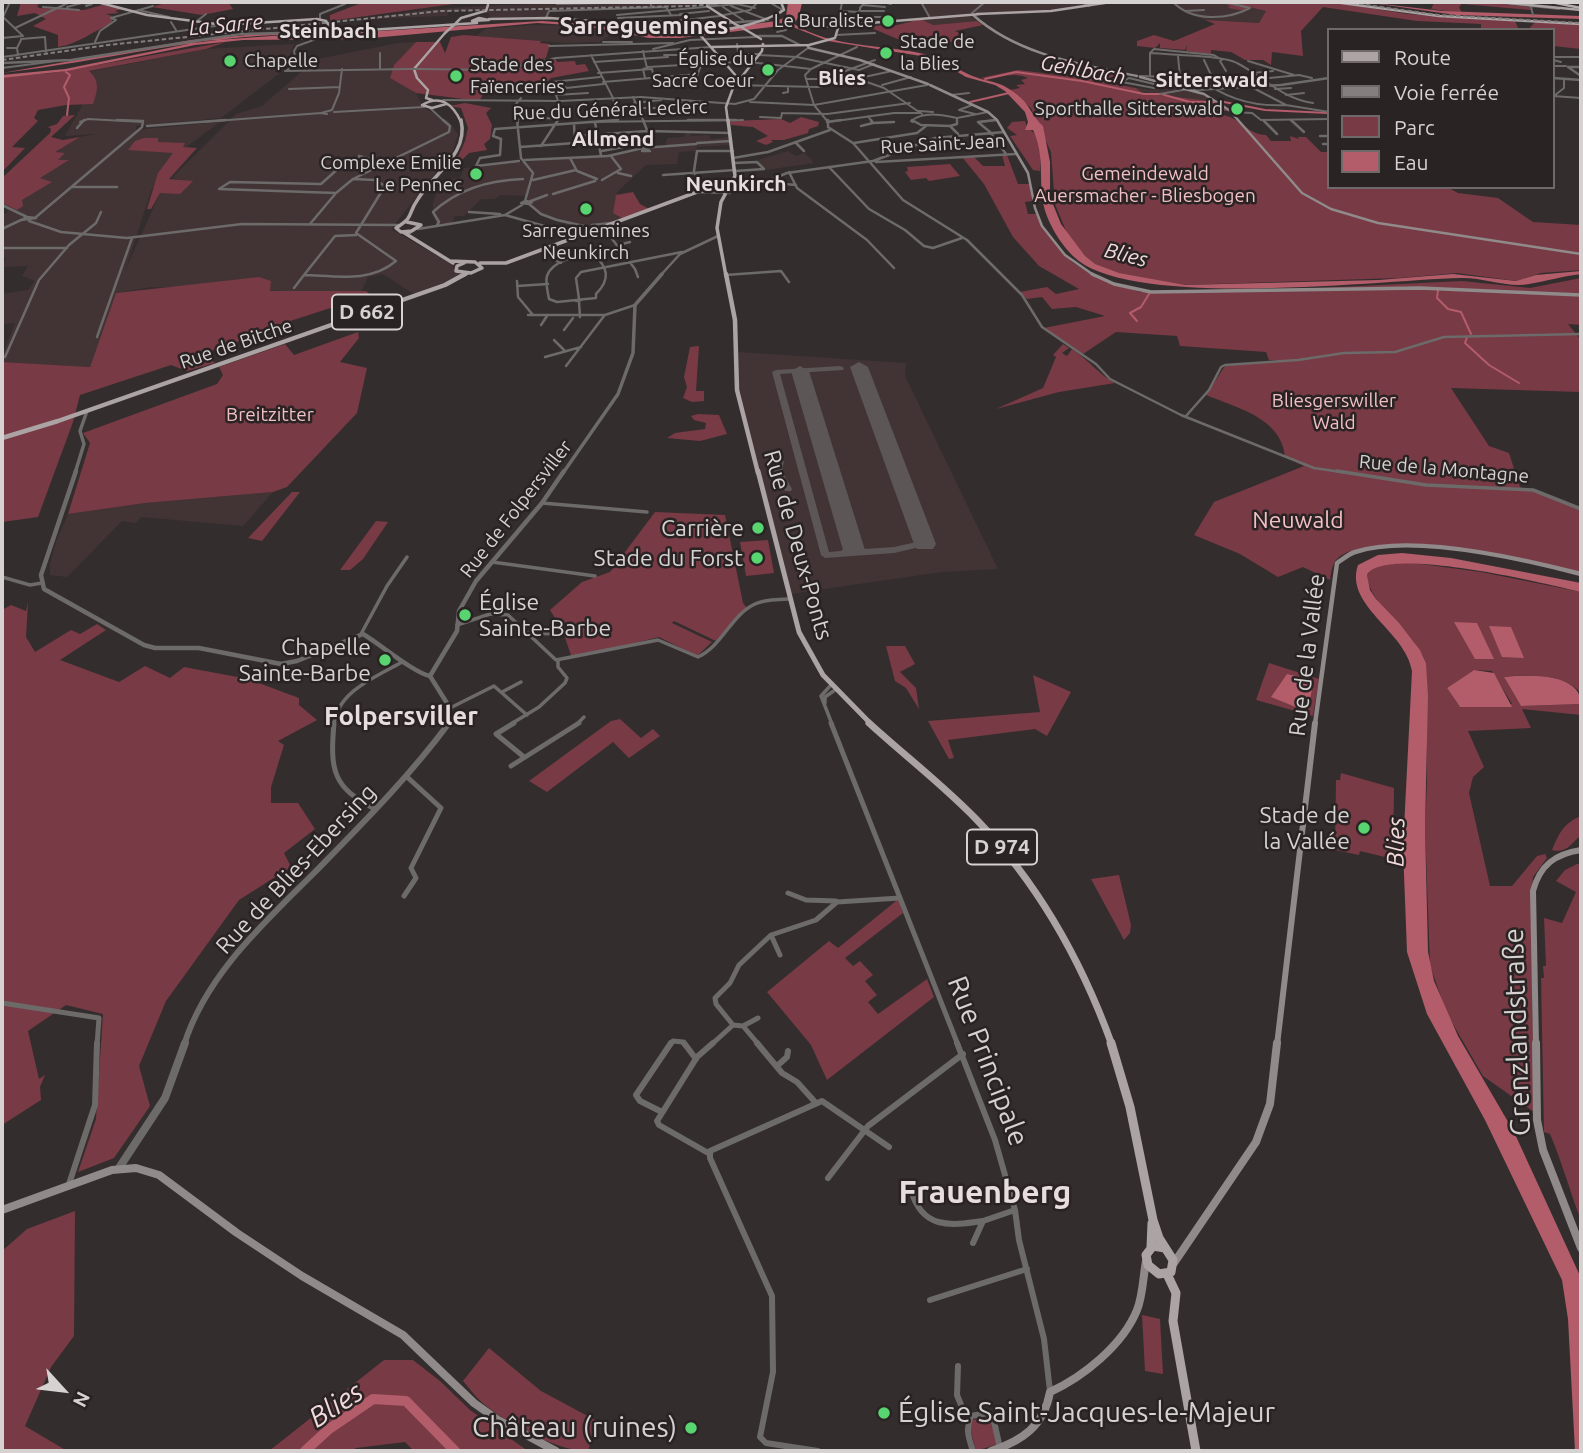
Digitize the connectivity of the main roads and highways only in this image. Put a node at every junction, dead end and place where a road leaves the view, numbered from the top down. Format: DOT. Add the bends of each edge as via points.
graph roads {
  1 [pos="97,2"];
  2 [pos="782,2"];
  3 [pos="1111,2"];
  4 [pos="1334,2"];
  5 [pos="1501,2"];
  6 [pos="1554,2"];
  7 [pos="1513,3"];
  8 [pos="489,4"];
  9 [pos="708,6"];
  10 [pos="1581,8"];
  11 [pos="485,12"];
  12 [pos="974,14"];
  13 [pos="765,19"];
  14 [pos="476,20"];
  15 [pos="488,20"];
  16 [pos="616,20"];
  17 [pos="456,22"];
  18 [pos="1581,24"];
  19 [pos="741,27"];
  20 [pos="696,31"];
  21 [pos="666,32"];
  22 [pos="763,46"];
  23 [pos="711,47"];
  24 [pos="808,47"];
  25 [pos="1139,76"];
  26 [pos="737,81"];
  27 [pos="929,85"];
  28 [pos="1194,90"];
  29 [pos="427,94"];
  30 [pos="434,100"];
  31 [pos="446,102"];
  32 [pos="424,104"];
  33 [pos="436,108"];
  34 [pos="455,109"];
  35 [pos="988,112"];
  36 [pos="1232,112"];
  37 [pos="726,190"];
  38 [pos="411,217"];
  39 [pos="405,222"];
  40 [pos="414,222"];
  41 [pos="412,231"];
  42 [pos="402,232"];
  43 [pos="407,236"];
  44 [pos="1581,254"];
  45 [pos="450,261"];
  46 [pos="464,263"];
  47 [pos="481,265"];
  48 [pos="457,266"];
  49 [pos="459,272"];
  50 [pos="468,273"];
  51 [pos="456,279"];
  52 [pos="1581,295"];
  53 [pos="2,438"];
  54 [pos="1581,574"];
  55 [pos="1581,850"];
  56 [pos="69,1185"];
  57 [pos="2,1210"];
  58 [pos="1152,1214"];
  59 [pos="1185,1246"];
  60 [pos="1151,1247"];
  61 [pos="1581,1248"];
  62 [pos="1167,1250"];
  63 [pos="1146,1260"];
  64 [pos="1174,1265"];
  65 [pos="1154,1272"];
  66 [pos="1167,1274"];
  67 [pos="1142,1290"];
  68 [pos="1050,1392"];
  69 [pos="995,1450"];
  70 [pos="556,1451"];
  71 [pos="1196,1451"];
  1 -- 14 [label="main road" via="221,25 320,19 335,32"];
  2 -- 13 [label="main road" via="782,12"];
  2 -- 13 [label="main road" via="784,13"];
  3 -- 12 [label="main road" via="1051,11"];
  4 -- 18 [label="main road" via="1439,16"];
  5 -- 7 [label="main road"];
  6 -- 10 [label="highway"];
  7 -- 10 [label="main road"];
  8 -- 11 [label="main road, bridge"];
  9 -- 19 [label="main road, bridge"];
  11 -- 14 [label="main road"];
  11 -- 15 [label="main road"];
  11 -- 17 [label="main road"];
  12 -- 24 [label="main road" via="840,26 829,40"];
  12 -- 25 [label="main road" via="995,34 1036,50"];
  13 -- 19 [label="main road, bridge"];
  13 -- 21 [label="main road" via="711,31"];
  13 -- 21 [label="main road" via="695,33"];
  14 -- 15 [label="main road"];
  14 -- 17 [label="main road"];
  15 -- 16 [label="main road"];
  16 -- 21 [label="main road" via="628,29"];
  16 -- 21 [label="main road" via="624,29"];
  17 -- 29 [label="main road, bridge" via="414,69"];
  19 -- 22 [label="main road, bridge" via="760,37"];
  20 -- 23 [label="main road, bridge"];
  22 -- 23 [label="main road"];
  22 -- 24 [label="main road"];
  22 -- 26 [label="main road"];
  23 -- 26 [label="main road"];
  24 -- 27 [label="main road" via="875,62"];
  25 -- 28 [label="main road"];
  26 -- 37 [label="main road, Rue de Deux-Ponts" via="726,105 734,163"];
  27 -- 35 [label="main road"];
  28 -- 36 [label="main road"];
  29 -- 30 [label="main road" via="426,98"];
  29 -- 32 [label="main road" via="422,98"];
  30 -- 31 [label="main road"];
  30 -- 32 [label="main road"];
  31 -- 33 [label="main road"];
  31 -- 34 [label="main road"];
  32 -- 33 [label="main road"];
  33 -- 34 [label="main road"];
  34 -- 38 [label="main road" via="463,127 460,147 412,207"];
  35 -- 52 [label="main road" via="1031,181 1038,215 1066,256 1104,281 1147,292 1458,286"];
  36 -- 44 [label="main road" via="1302,193 1331,209 1384,224"];
  37 -- 47 [label="main road" via="697,192 506,263"];
  37 -- 58 [label="main road, Rue de Deux-Ponts / D 974" via="717,220 735,320 737,390 788,599 808,653 833,688 987,829 1055,924 1114,1051"];
  38 -- 39 [label="main road"];
  38 -- 40 [label="main road"];
  39 -- 40 [label="main road"];
  39 -- 42 [label="main road" via="397,227"];
  40 -- 41 [label="main road" via="420,227"];
  41 -- 42 [label="main road"];
  41 -- 43 [label="main road"];
  42 -- 43 [label="main road"];
  43 -- 45 [label="main road"];
  45 -- 46 [label="main road"];
  45 -- 48 [label="main road"];
  46 -- 47 [label="main road"];
  46 -- 48 [label="main road"];
  47 -- 50 [label="main road"];
  48 -- 49 [label="main road"];
  49 -- 50 [label="main road"];
  49 -- 51 [label="main road"];
  50 -- 51 [label="main road, D 662"];
  51 -- 53 [label="main road, Rue de Bitche / D 662"];
  54 -- 59 [label="main road, Rue de la Vallée" via="1414,546 1367,549 1339,560 1331,593 1270,1104 1256,1142"];
  55 -- 61 [label="main road, Grenzlandstraße" via="1547,861 1533,891 1538,1131"];
  56 -- 57 [label="main road"];
  56 -- 70 [label="main road" via="119,1168 148,1171 168,1180 302,1276 403,1335 498,1420"];
  58 -- 60 [label="main road, Rue de Deux-Ponts / D 974"];
  58 -- 62 [label="main road, Rue de Deux-Ponts / D 974"];
  59 -- 62 [label="main road"];
  59 -- 64 [label="main road"];
  60 -- 62 [label="main road"];
  60 -- 63 [label="main road"];
  62 -- 64 [label="main road"];
  63 -- 65 [label="main road"];
  63 -- 67 [label="main road"];
  64 -- 66 [label="main road"];
  65 -- 66 [label="main road"];
  65 -- 67 [label="main road"];
  66 -- 71 [label="main road" via="1176,1293 1173,1321"];
  67 -- 68 [label="main road" via="1136,1311 1120,1335 1068,1383"];
  68 -- 69 [label="main road, Rue Principale" via="1042,1421 1029,1436"];
}
